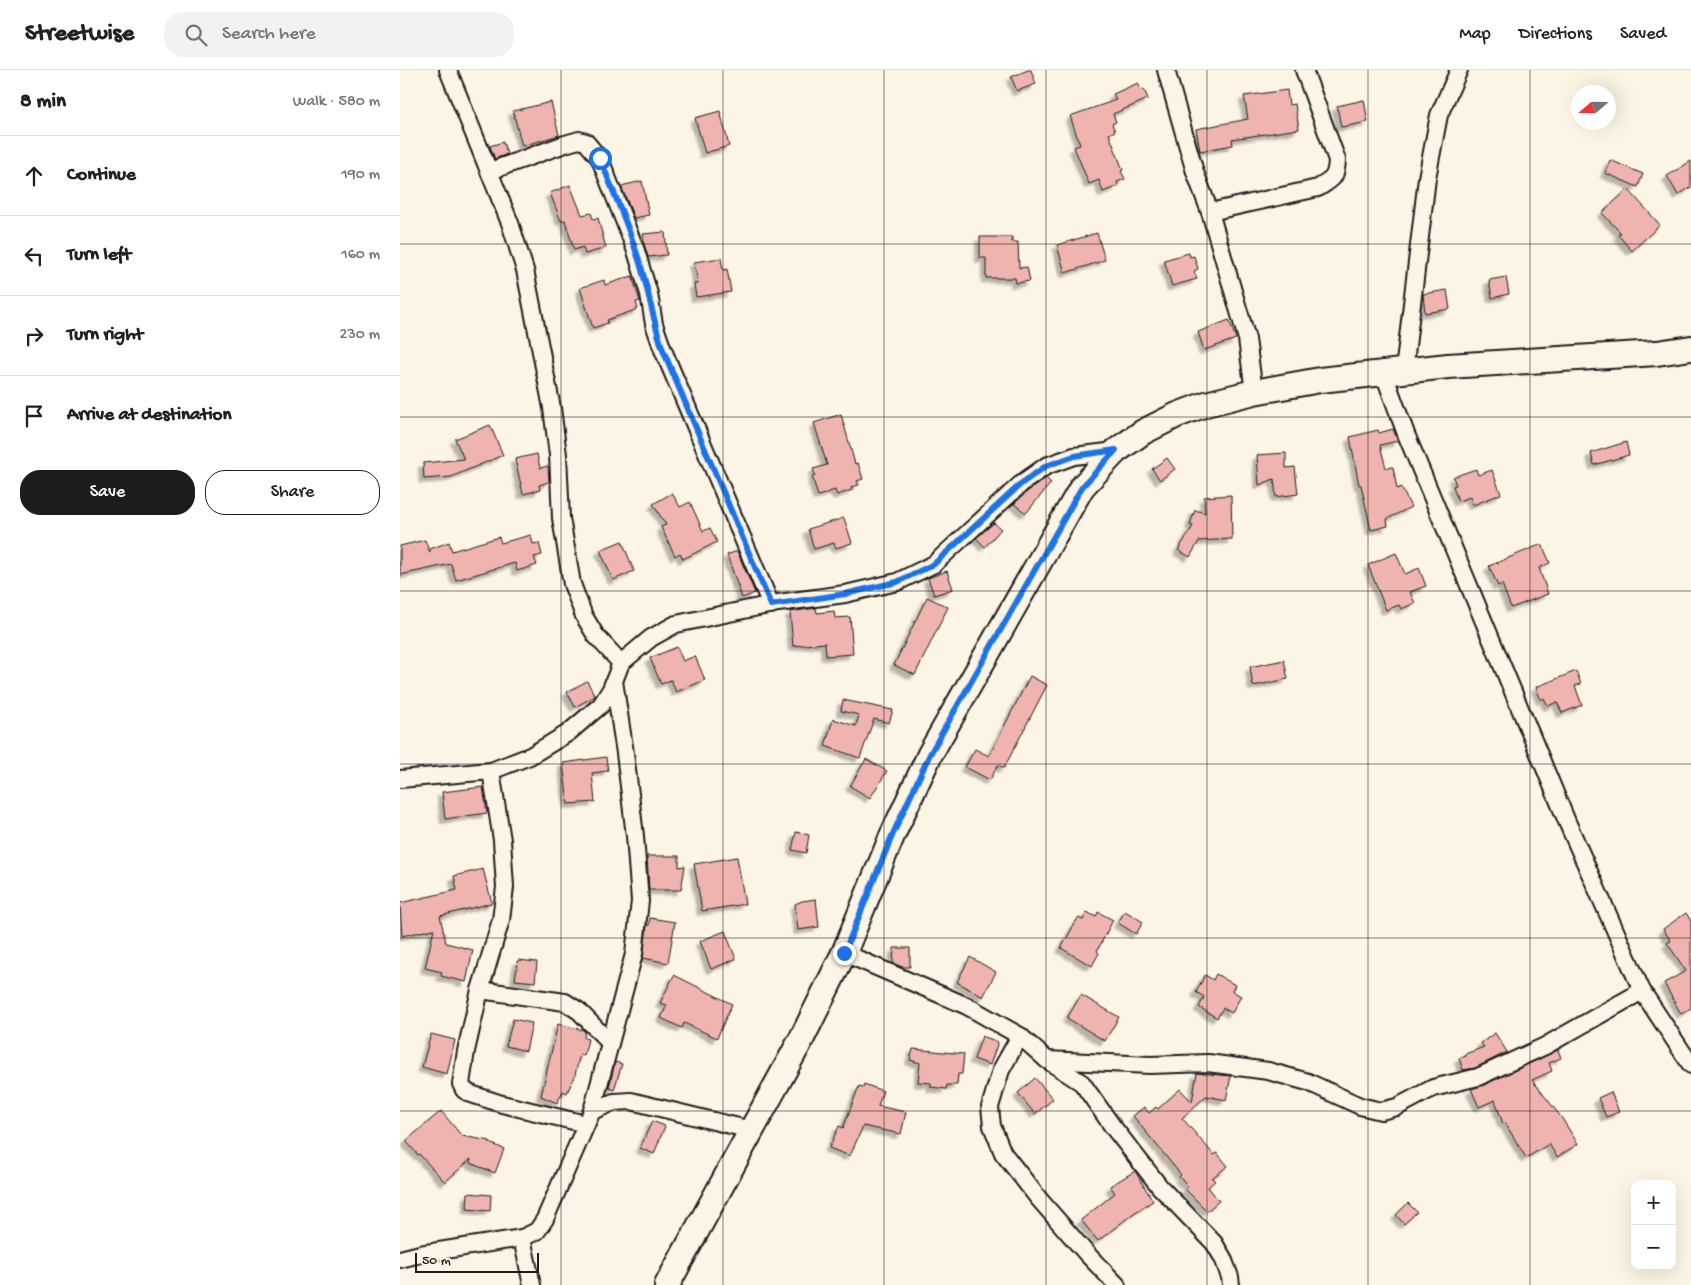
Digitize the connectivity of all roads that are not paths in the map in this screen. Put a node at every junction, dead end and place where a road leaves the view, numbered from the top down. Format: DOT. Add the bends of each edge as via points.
graph roads {
  1 [pos="448,70"];
  2 [pos="1166,70"];
  3 [pos="1304,70"];
  4 [pos="1459,70"];
  5 [pos="490,171"];
  6 [pos="1210,212"];
  7 [pos="1691,348"];
  8 [pos="1394,372"];
  9 [pos="1254,392"];
  10 [pos="1116,450"];
  11 [pos="771,605"];
  12 [pos="620,663"];
  13 [pos="614,681"];
  14 [pos="491,771"];
  15 [pos="400,779"];
  16 [pos="844,953"];
  17 [pos="480,990"];
  18 [pos="1642,991"];
  19 [pos="1020,1036"];
  20 [pos="610,1043"];
  21 [pos="1047,1060"];
  22 [pos="1691,1065"];
  23 [pos="589,1117"];
  24 [pos="751,1130"];
  25 [pos="522,1238"];
  26 [pos="400,1259"];
  27 [pos="532,1285"];
  28 [pos="667,1285"];
  29 [pos="1118,1285"];
  30 [pos="1231,1285"];
  1 -- 5 [label="street"];
  2 -- 6 [label="street" via="1194,172"];
  3 -- 6 [label="street" via="1337,160 1337,172 1318,188"];
  4 -- 8 [label="street" via="1439,115"];
  5 -- 11 [label="street" via="579,140 586,142 600,158 636,251 663,350"];
  5 -- 12 [label="street" via="525,270 552,408 561,518 572,584 584,616 596,636"];
  6 -- 9 [label="street" via="1247,339"];
  7 -- 8 [label="street"];
  8 -- 9 [label="street" via="1320,380"];
  8 -- 18 [label="street" via="1410,444 1568,824"];
  9 -- 10 [label="street" via="1177,415"];
  10 -- 11 [label="street" via="1074,456 1046,466 1022,483 934,564 897,582"];
  10 -- 16 [label="street" via="1082,487 930,754"];
  11 -- 12 [label="street" via="676,624 651,638"];
  12 -- 13 [label="street"];
  13 -- 14 [label="street" via="601,705 568,733 530,756"];
  13 -- 20 [label="street" via="635,836 640,900 634,954"];
  14 -- 15 [label="street"];
  14 -- 17 [label="street" via="502,840 505,887 501,920"];
  16 -- 19 [label="street" via="967,1006"];
  16 -- 24 [label="street" via="784,1074"];
  17 -- 20 [label="street" via="565,1002 579,1011"];
  17 -- 23 [label="street" via="461,1084 464,1090 502,1104"];
  18 -- 21 [label="street" via="1545,1046 1478,1077 1433,1088 1397,1107 1381,1111 1360,1106 1308,1082 1268,1071 1208,1063"];
  18 -- 22 [label="street"];
  19 -- 21 [label="street"];
  19 -- 29 [label="street" via="1001,1070 990,1106 992,1126 1003,1153 1039,1199"];
  20 -- 23 [label="street"];
  21 -- 30 [label="street" via="1082,1083 1160,1187 1214,1243 1223,1258"];
  23 -- 24 [label="street" via="614,1102 631,1101"];
  23 -- 25 [label="street" via="545,1219 537,1231"];
  24 -- 28 [label="street"];
  25 -- 26 [label="street"];
  25 -- 27 [label="street"];
}
